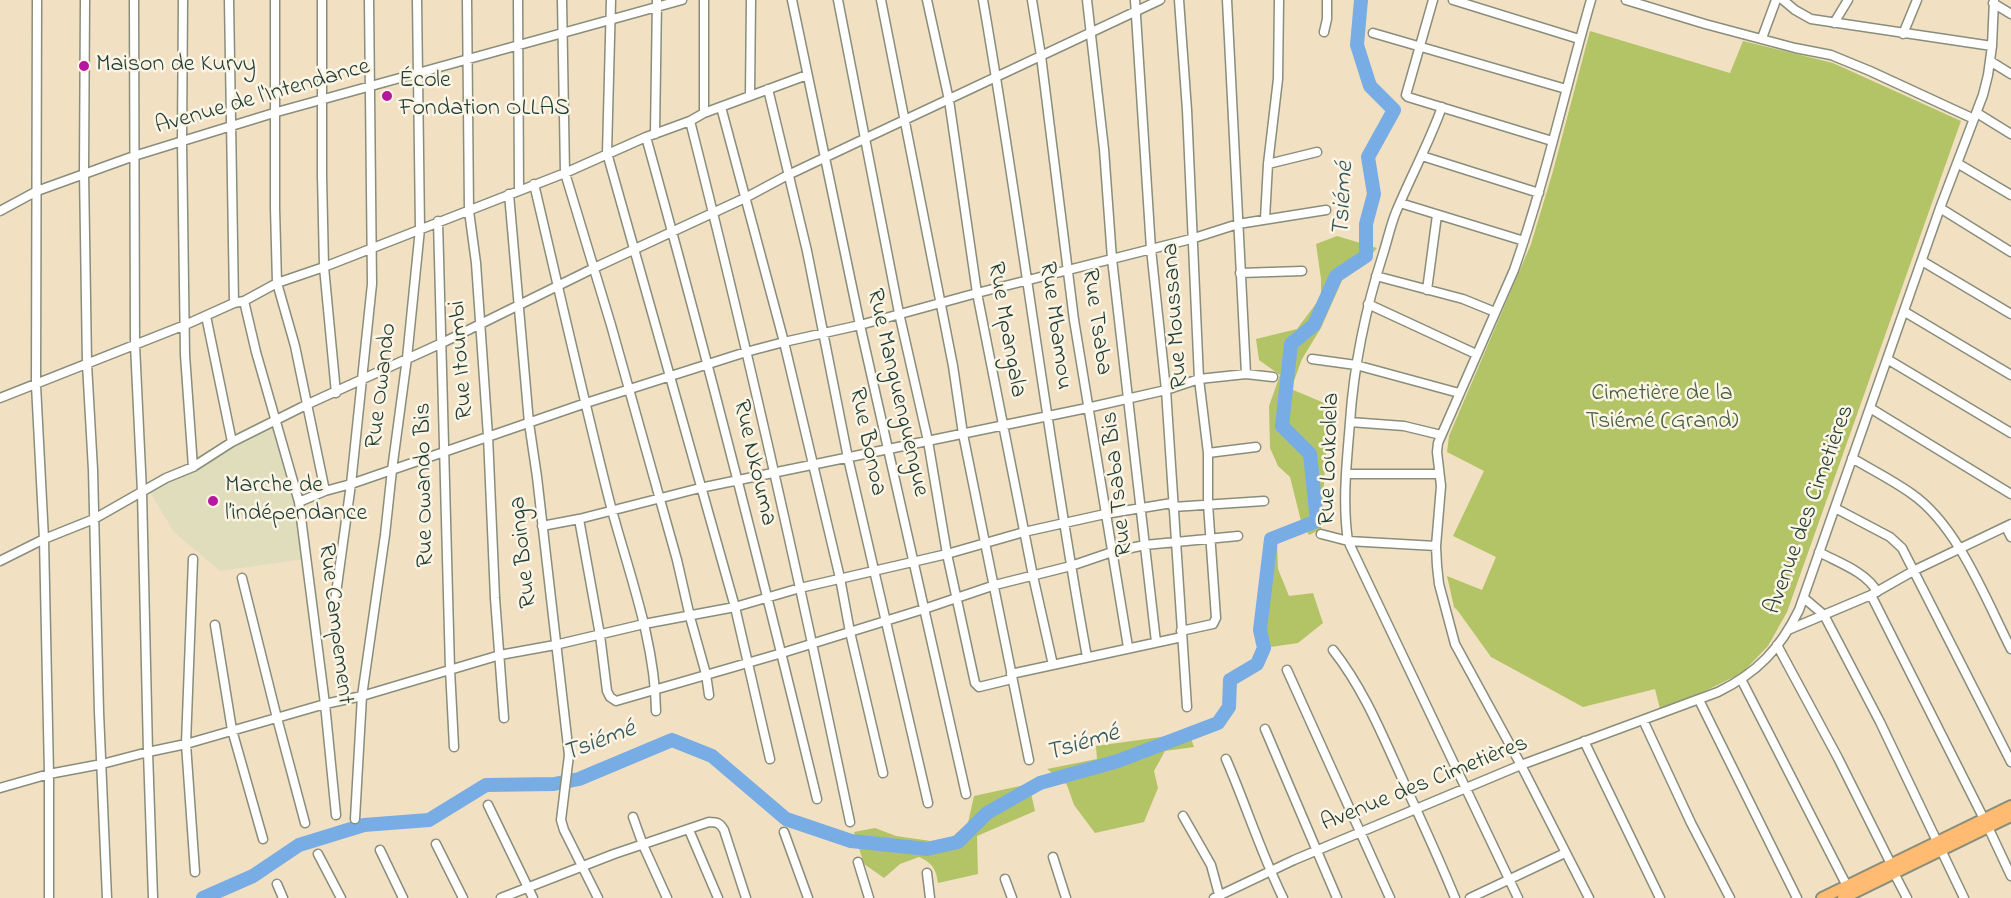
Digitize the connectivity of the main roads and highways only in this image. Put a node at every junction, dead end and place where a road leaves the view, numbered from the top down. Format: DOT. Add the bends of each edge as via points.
graph roads {
  1 [pos="2011,806"];
  2 [pos="2011,816"];
  3 [pos="1986,823"];
  4 [pos="1848,894"];
  5 [pos="1822,898"];
  1 -- 3 [label="main road"];
  2 -- 3 [label="main road"];
  3 -- 4 [label="main road"];
  4 -- 5 [label="main road"];
}
